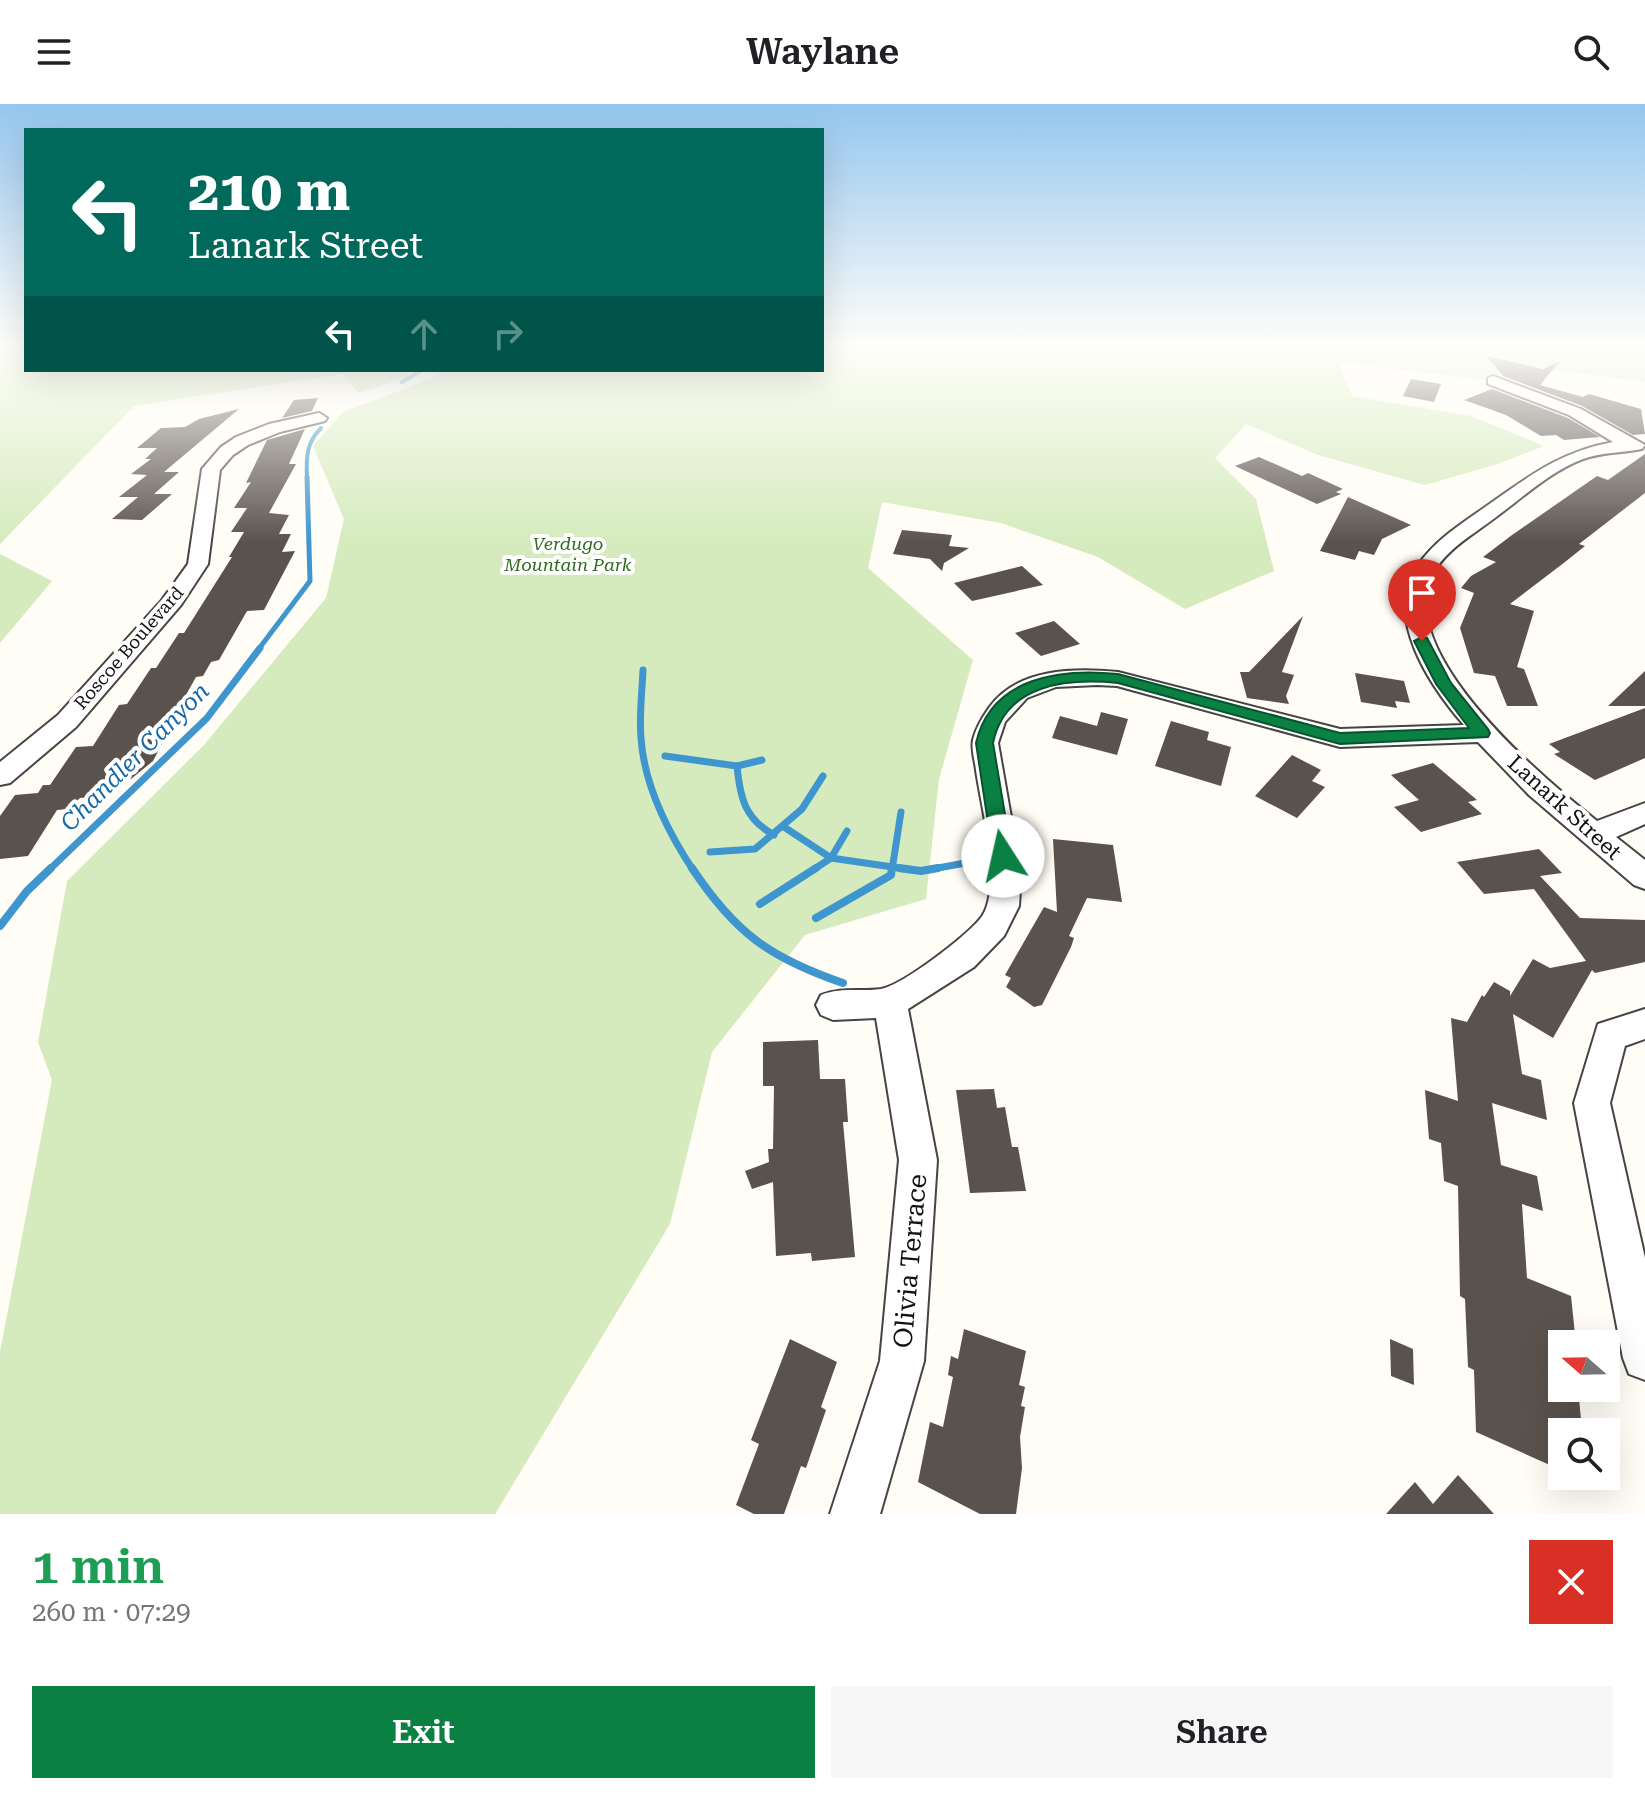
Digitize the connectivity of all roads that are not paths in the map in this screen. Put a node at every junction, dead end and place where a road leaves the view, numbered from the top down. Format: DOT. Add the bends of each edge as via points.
graph roads {
  1 [pos="1572,411"];
  2 [pos="319,418"];
  3 [pos="1636,445"];
  4 [pos="1482,733"];
  5 [pos="0,776"];
  6 [pos="1645,813"];
  7 [pos="1594,834"];
  8 [pos="1645,877"];
  9 [pos="890,1003"];
  10 [pos="833,1005"];
  11 [pos="1645,1024"];
  12 [pos="1645,1358"];
  13 [pos="855,1514"];
  1 -- 3 [label="street"];
  2 -- 5 [label="street, Roscoe Boulevard" via="275,428 227,451 211,469 198,564 170,605 67,721"];
  3 -- 4 [label="street, Lanark Street" via="1573,457 1461,533 1430,563 1416,591 1422,641 1444,684"];
  4 -- 7 [label="street, Lanark Street"];
  4 -- 9 [label="street" via="1340,738 1118,679 1081,675 1038,683 999,708 985,743 1006,874 1004,906 993,927 963,957"];
  6 -- 7 [label="street"];
  7 -- 8 [label="street, Lanark Street"];
  9 -- 10 [label="street"];
  9 -- 13 [label="street, Olivia Terrace" via="918,1160 902,1361"];
  11 -- 12 [label="street" via="1610,1035 1592,1103"];
}
